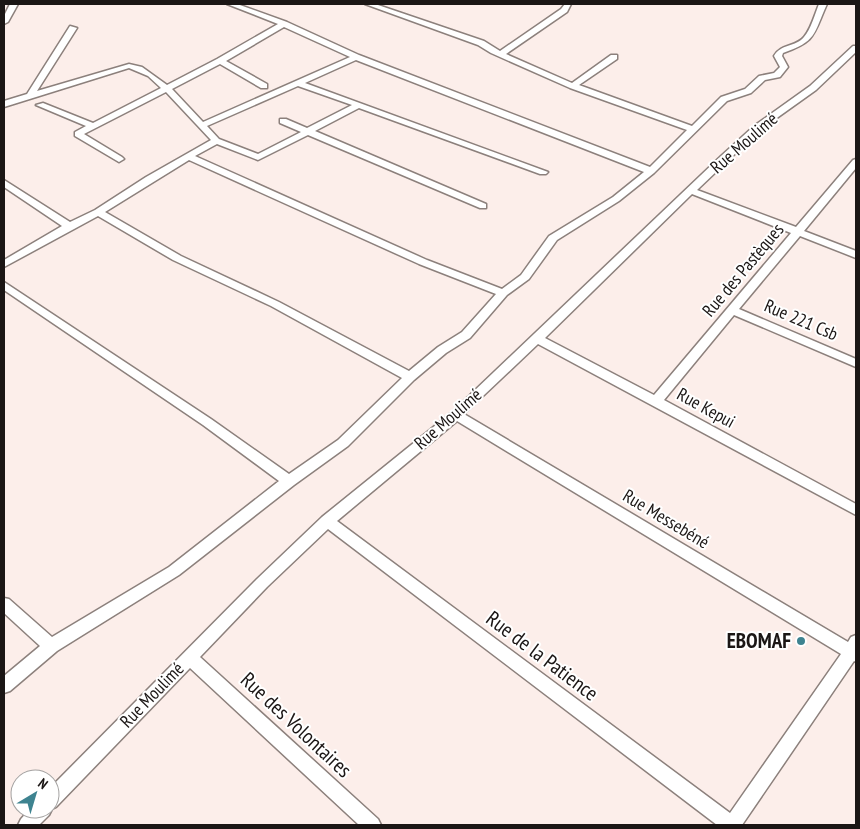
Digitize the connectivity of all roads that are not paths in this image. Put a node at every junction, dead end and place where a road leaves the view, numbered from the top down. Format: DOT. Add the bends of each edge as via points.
graph roads {
  1 [pos="231,4"];
  2 [pos="369,4"];
  3 [pos="568,4"];
  4 [pos="823,4"];
  5 [pos="9,6"];
  6 [pos="4,22"];
  7 [pos="284,24"];
  8 [pos="73,28"];
  9 [pos="855,52"];
  10 [pos="502,54"];
  11 [pos="356,57"];
  12 [pos="614,57"];
  13 [pos="220,61"];
  14 [pos="298,83"];
  15 [pos="264,86"];
  16 [pos="573,86"];
  17 [pos="167,88"];
  18 [pos="31,95"];
  19 [pos="4,104"];
  20 [pos="40,105"];
  21 [pos="359,105"];
  22 [pos="283,121"];
  23 [pos="93,126"];
  24 [pos="200,126"];
  25 [pos="692,129"];
  26 [pos="308,132"];
  27 [pos="216,141"];
  28 [pos="189,157"];
  29 [pos="119,159"];
  30 [pos="856,162"];
  31 [pos="651,171"];
  32 [pos="543,172"];
  33 [pos="852,172"];
  34 [pos="4,183"];
  35 [pos="690,191"];
  36 [pos="483,206"];
  37 [pos="98,212"];
  38 [pos="70,226"];
  39 [pos="798,232"];
  40 [pos="856,255"];
  41 [pos="4,264"];
  42 [pos="4,285"];
  43 [pos="504,293"];
  44 [pos="732,310"];
  45 [pos="538,339"];
  46 [pos="856,363"];
  47 [pos="410,377"];
  48 [pos="656,401"];
  49 [pos="456,415"];
  50 [pos="289,481"];
  51 [pos="856,510"];
  52 [pos="327,521"];
  53 [pos="4,604"];
  54 [pos="51,646"];
  55 [pos="855,650"];
  56 [pos="189,657"];
  57 [pos="4,686"];
  58 [pos="60,791"];
  59 [pos="372,825"];
  60 [pos="731,825"];
  1 -- 7 [label="street"];
  2 -- 10 [label="street" via="481,43"];
  3 -- 10 [label="street"];
  4 -- 25 [label="street" via="808,38 780,52 778,56 784,67 777,75 762,78 748,91 724,99"];
  5 -- 6 [label="street"];
  7 -- 11 [label="street"];
  7 -- 13 [label="street"];
  8 -- 18 [label="street"];
  9 -- 35 [label="street, Rue Moulimé" via="813,88 756,128"];
  10 -- 16 [label="street"];
  11 -- 14 [label="street"];
  11 -- 31 [label="street"];
  12 -- 16 [label="street"];
  13 -- 15 [label="street"];
  13 -- 17 [label="street"];
  14 -- 21 [label="street"];
  14 -- 24 [label="street"];
  16 -- 25 [label="street"];
  17 -- 18 [label="street" via="142,68 129,66"];
  17 -- 23 [label="street"];
  17 -- 24 [label="street"];
  18 -- 19 [label="street"];
  20 -- 23 [label="street"];
  21 -- 26 [label="street"];
  21 -- 32 [label="street"];
  22 -- 26 [label="street"];
  23 -- 29 [label="street" via="79,135"];
  24 -- 27 [label="street"];
  25 -- 31 [label="street"];
  26 -- 27 [label="street" via="258,156"];
  26 -- 36 [label="street"];
  27 -- 28 [label="street"];
  28 -- 37 [label="street"];
  28 -- 43 [label="street" via="423,262"];
  30 -- 33 [label="street, Rue des Pastèques"];
  31 -- 43 [label="street" via="616,199 553,238 525,277"];
  33 -- 39 [label="street, Rue des Pastèques"];
  34 -- 38 [label="street"];
  35 -- 39 [label="street"];
  35 -- 45 [label="street, Rue Moulimé"];
  37 -- 38 [label="street"];
  37 -- 47 [label="street" via="177,258 275,304"];
  38 -- 41 [label="street"];
  39 -- 40 [label="street"];
  39 -- 44 [label="street, Rue des Pastèques"];
  42 -- 50 [label="street"];
  43 -- 47 [label="street" via="466,335"];
  44 -- 46 [label="street, Rue 221 Csb"];
  44 -- 48 [label="street, Rue des Pastèques"];
  45 -- 48 [label="street, Rue Kepui"];
  45 -- 49 [label="street, Rue Moulimé"];
  47 -- 50 [label="street" via="343,443"];
  48 -- 51 [label="street, Rue Kepui"];
  49 -- 52 [label="street, Rue Moulimé"];
  49 -- 55 [label="street, Rue Messebéné"];
  50 -- 54 [label="street" via="174,571"];
  52 -- 56 [label="street, Rue Moulimé"];
  52 -- 60 [label="street, Rue de la Patience"];
  53 -- 54 [label="street"];
  54 -- 57 [label="street"];
  55 -- 60 [label="street"];
  56 -- 58 [label="street, Rue Moulimé"];
  56 -- 59 [label="street, Rue des Volontaires"];
}
